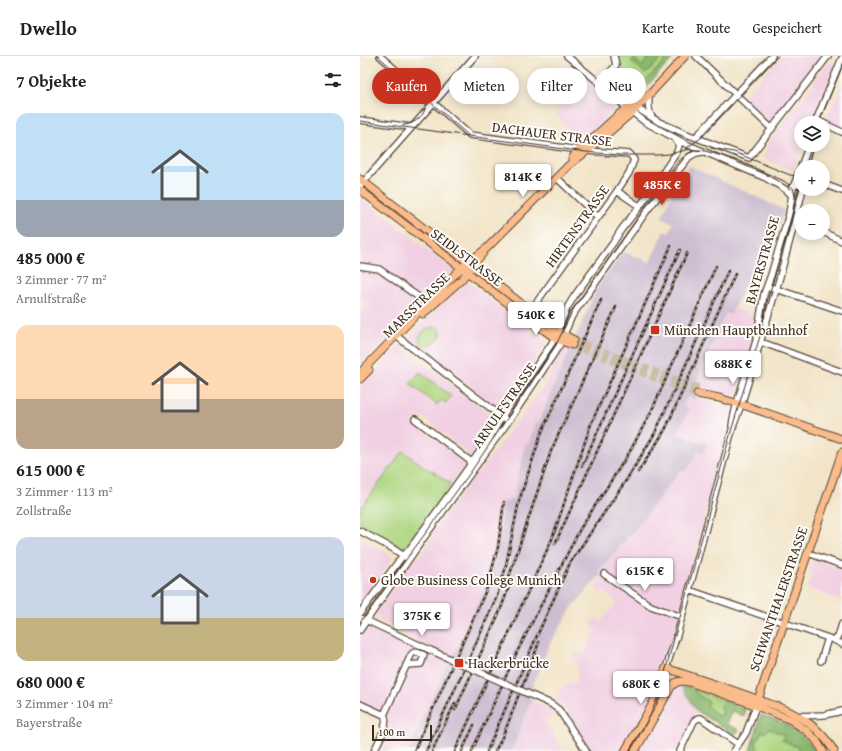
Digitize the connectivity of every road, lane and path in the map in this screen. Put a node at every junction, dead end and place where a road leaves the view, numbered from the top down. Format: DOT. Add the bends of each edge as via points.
graph roads {
  1 [pos="380,56"];
  2 [pos="475,56"];
  3 [pos="567,56"];
  4 [pos="614,56"];
  5 [pos="685,56"];
  6 [pos="696,56"];
  7 [pos="772,56"];
  8 [pos="828,56"];
  9 [pos="842,58"];
  10 [pos="394,68"];
  11 [pos="613,68"];
  12 [pos="595,80"];
  13 [pos="441,94"];
  14 [pos="648,94"];
  15 [pos="737,95"];
  16 [pos="432,104"];
  17 [pos="434,104"];
  18 [pos="627,104"];
  19 [pos="632,108"];
  20 [pos="818,116"];
  21 [pos="654,119"];
  22 [pos="360,120"];
  23 [pos="667,126"];
  24 [pos="411,127"];
  25 [pos="830,127"];
  26 [pos="674,129"];
  27 [pos="772,129"];
  28 [pos="842,132"];
  29 [pos="664,133"];
  30 [pos="684,133"];
  31 [pos="696,137"];
  32 [pos="672,138"];
  33 [pos="692,147"];
  34 [pos="579,150"];
  35 [pos="587,152"];
  36 [pos="704,152"];
  37 [pos="630,154"];
  38 [pos="687,159"];
  39 [pos="569,165"];
  40 [pos="669,165"];
  41 [pos="678,172"];
  42 [pos="557,178"];
  43 [pos="361,182"];
  44 [pos="794,187"];
  45 [pos="830,187"];
  46 [pos="786,189"];
  47 [pos="360,190"];
  48 [pos="617,191"];
  49 [pos="794,191"];
  50 [pos="842,191"];
  51 [pos="791,195"];
  52 [pos="639,206"];
  53 [pos="598,216"];
  54 [pos="794,234"];
  55 [pos="830,235"];
  56 [pos="842,240"];
  57 [pos="470,264"];
  58 [pos="360,266"];
  59 [pos="461,268"];
  60 [pos="467,273"];
  61 [pos="767,286"];
  62 [pos="776,289"];
  63 [pos="427,303"];
  64 [pos="531,310"];
  65 [pos="842,311"];
  66 [pos="562,320"];
  67 [pos="550,325"];
  68 [pos="559,336"];
  69 [pos="397,337"];
  70 [pos="761,342"];
  71 [pos="573,343"];
  72 [pos="842,372"];
  73 [pos="360,373"];
  74 [pos="360,379"];
  75 [pos="699,392"];
  76 [pos="739,404"];
  77 [pos="502,417"];
  78 [pos="415,419"];
  79 [pos="508,421"];
  80 [pos="842,439"];
  81 [pos="842,452"];
  82 [pos="474,464"];
  83 [pos="360,531"];
  84 [pos="808,553"];
  85 [pos="406,557"];
  86 [pos="842,565"];
  87 [pos="604,574"];
  88 [pos="689,590"];
  89 [pos="360,613"];
  90 [pos="682,617"];
  91 [pos="360,618"];
  92 [pos="366,620"];
  93 [pos="784,623"];
  94 [pos="842,624"];
  95 [pos="360,630"];
  96 [pos="831,639"];
  97 [pos="842,644"];
  98 [pos="821,661"];
  99 [pos="406,665"];
  100 [pos="668,668"];
  101 [pos="757,703"];
  102 [pos="360,704"];
  103 [pos="842,711"];
  104 [pos="384,715"];
  105 [pos="798,716"];
  106 [pos="738,744"];
  107 [pos="626,749"];
  108 [pos="374,751"];
  109 [pos="586,751"];
  110 [pos="635,751"];
  111 [pos="680,751"];
  112 [pos="734,751"];
  113 [pos="823,751"];
  114 [pos="834,751"];
  1 -- 10 [label="street"];
  2 -- 13 [label="street"];
  3 -- 12 [label="street"];
  4 -- 11 [label="street" via="616,65"];
  5 -- 14 [label="main road"];
  6 -- 15 [label="street"];
  7 -- 15 [label="street"];
  8 -- 27 [label="street"];
  9 -- 20 [label="street"];
  14 -- 19 [label="main road"];
  14 -- 21 [label="street" via="650,113"];
  15 -- 27 [label="street"];
  15 -- 31 [label="street"];
  16 -- 24 [label="street"];
  17 -- 34 [label="street, DACHAUER STRASSE" via="470,135"];
  18 -- 19 [label="street"];
  19 -- 21 [label="street"];
  19 -- 29 [label="street" via="645,122"];
  19 -- 34 [label="main road, MARSSTRASSE"];
  19 -- 35 [label="main road, MARSSTRASSE"];
  21 -- 23 [label="street"];
  22 -- 24 [label="street"];
  23 -- 26 [label="street"];
  23 -- 29 [label="street"];
  24 -- 43 [label="street"];
  25 -- 28 [label="street"];
  26 -- 30 [label="street"];
  26 -- 32 [label="street"];
  27 -- 31 [label="street" via="749,158"];
  29 -- 32 [label="street"];
  30 -- 31 [label="street"];
  30 -- 33 [label="street" via="691,141"];
  32 -- 33 [label="street"];
  32 -- 40 [label="street, ARNULFSTRASSE" via="678,144 678,150"];
  33 -- 36 [label="street"];
  33 -- 38 [label="street, ARNULFSTRASSE"];
  34 -- 35 [label="street, DACHAUER STRASSE"];
  34 -- 39 [label="main road, MARSSTRASSE"];
  35 -- 37 [label="street, DACHAUER STRASSE"];
  35 -- 39 [label="main road, MARSSTRASSE"];
  36 -- 38 [label="street" via="694,153"];
  36 -- 46 [label="street"];
  37 -- 48 [label="street, HIRTENSTRASSE" via="634,163"];
  38 -- 41 [label="street, ARNULFSTRASSE"];
  39 -- 42 [label="main road, MARSSTRASSE"];
  40 -- 41 [label="street" via="673,165"];
  40 -- 52 [label="street, ARNULFSTRASSE"];
  41 -- 68 [label="street, ARNULFSTRASSE" via="650,207"];
  42 -- 53 [label="street"];
  42 -- 57 [label="main road, MARSSTRASSE"];
  43 -- 57 [label="main road, SEIDLSTRASSE"];
  44 -- 46 [label="street"];
  45 -- 50 [label="street"];
  46 -- 51 [label="street"];
  47 -- 59 [label="main road, SEIDLSTRASSE"];
  48 -- 52 [label="street"];
  48 -- 53 [label="street, HIRTENSTRASSE"];
  49 -- 51 [label="street, BAYERSTRASSE"];
  51 -- 61 [label="street, BAYERSTRASSE" via="789,211"];
  52 -- 66 [label="street, ARNULFSTRASSE" via="575,295"];
  53 -- 64 [label="street, HIRTENSTRASSE"];
  54 -- 62 [label="street, BAYERSTRASSE"];
  55 -- 56 [label="street"];
  57 -- 59 [label="main road, MARSSTRASSE"];
  57 -- 60 [label="main road, MARSSTRASSE"];
  57 -- 64 [label="main road, SEIDLSTRASSE"];
  58 -- 63 [label="street" via="379,269"];
  59 -- 60 [label="main road, SEIDLSTRASSE"];
  59 -- 63 [label="main road, MARSSTRASSE"];
  60 -- 68 [label="main road, SEIDLSTRASSE"];
  60 -- 69 [label="main road, MARSSTRASSE"];
  61 -- 62 [label="street"];
  61 -- 76 [label="street, BAYERSTRASSE"];
  62 -- 65 [label="street"];
  62 -- 70 [label="street, BAYERSTRASSE"];
  63 -- 69 [label="main road, MARSSTRASSE"];
  64 -- 67 [label="main road, SEIDLSTRASSE"];
  66 -- 67 [label="street"];
  66 -- 68 [label="street, ARNULFSTRASSE"];
  67 -- 68 [label="main road, SEIDLSTRASSE"];
  68 -- 71 [label="main road"];
  68 -- 77 [label="street, ARNULFSTRASSE"];
  68 -- 79 [label="street, ARNULFSTRASSE"];
  69 -- 73 [label="main road, MARSSTRASSE"];
  69 -- 74 [label="main road, MARSSTRASSE"];
  69 -- 77 [label="street"];
  70 -- 72 [label="street"];
  70 -- 76 [label="street, BAYERSTRASSE"];
  75 -- 76 [label="main road"];
  76 -- 80 [label="main road"];
  76 -- 88 [label="street, BAYERSTRASSE" via="733,418 732,430"];
  77 -- 79 [label="street"];
  77 -- 82 [label="street, ARNULFSTRASSE"];
  78 -- 82 [label="street"];
  79 -- 82 [label="street, ARNULFSTRASSE"];
  81 -- 84 [label="main road, SCHWANTHALERSTRASSE"];
  82 -- 85 [label="street, ARNULFSTRASSE"];
  83 -- 85 [label="street"];
  84 -- 86 [label="street"];
  84 -- 93 [label="main road, SCHWANTHALERSTRASSE"];
  85 -- 89 [label="street, ARNULFSTRASSE"];
  85 -- 92 [label="street, ARNULFSTRASSE"];
  87 -- 90 [label="street" via="651,606"];
  88 -- 90 [label="street, BAYERSTRASSE"];
  88 -- 93 [label="street"];
  90 -- 100 [label="street, BAYERSTRASSE"];
  91 -- 92 [label="street"];
  92 -- 95 [label="street, ARNULFSTRASSE"];
  92 -- 109 [label="street, bridge" via="551,704 559,710"];
  93 -- 96 [label="street"];
  93 -- 101 [label="main road, SCHWANTHALERSTRASSE"];
  94 -- 96 [label="street" via="838,637"];
  96 -- 97 [label="street"];
  96 -- 98 [label="street"];
  99 -- 104 [label="street"];
  100 -- 101 [label="main road"];
  100 -- 107 [label="main road, BAYERSTRASSE" via="652,705"];
  101 -- 105 [label="main road"];
  101 -- 106 [label="street, SCHWANTHALERSTRASSE" via="746,733"];
  101 -- 110 [label="main road" via="684,681 678,682 673,684 665,696"];
  101 -- 113 [label="main road" via="808,731"];
  102 -- 104 [label="street"];
  103 -- 105 [label="street"];
  104 -- 108 [label="street" via="386,723"];
  105 -- 114 [label="main road" via="819,732"];
  106 -- 111 [label="street" via="701,718 697,718"];
  106 -- 112 [label="street, SCHWANTHALERSTRASSE"];
}
